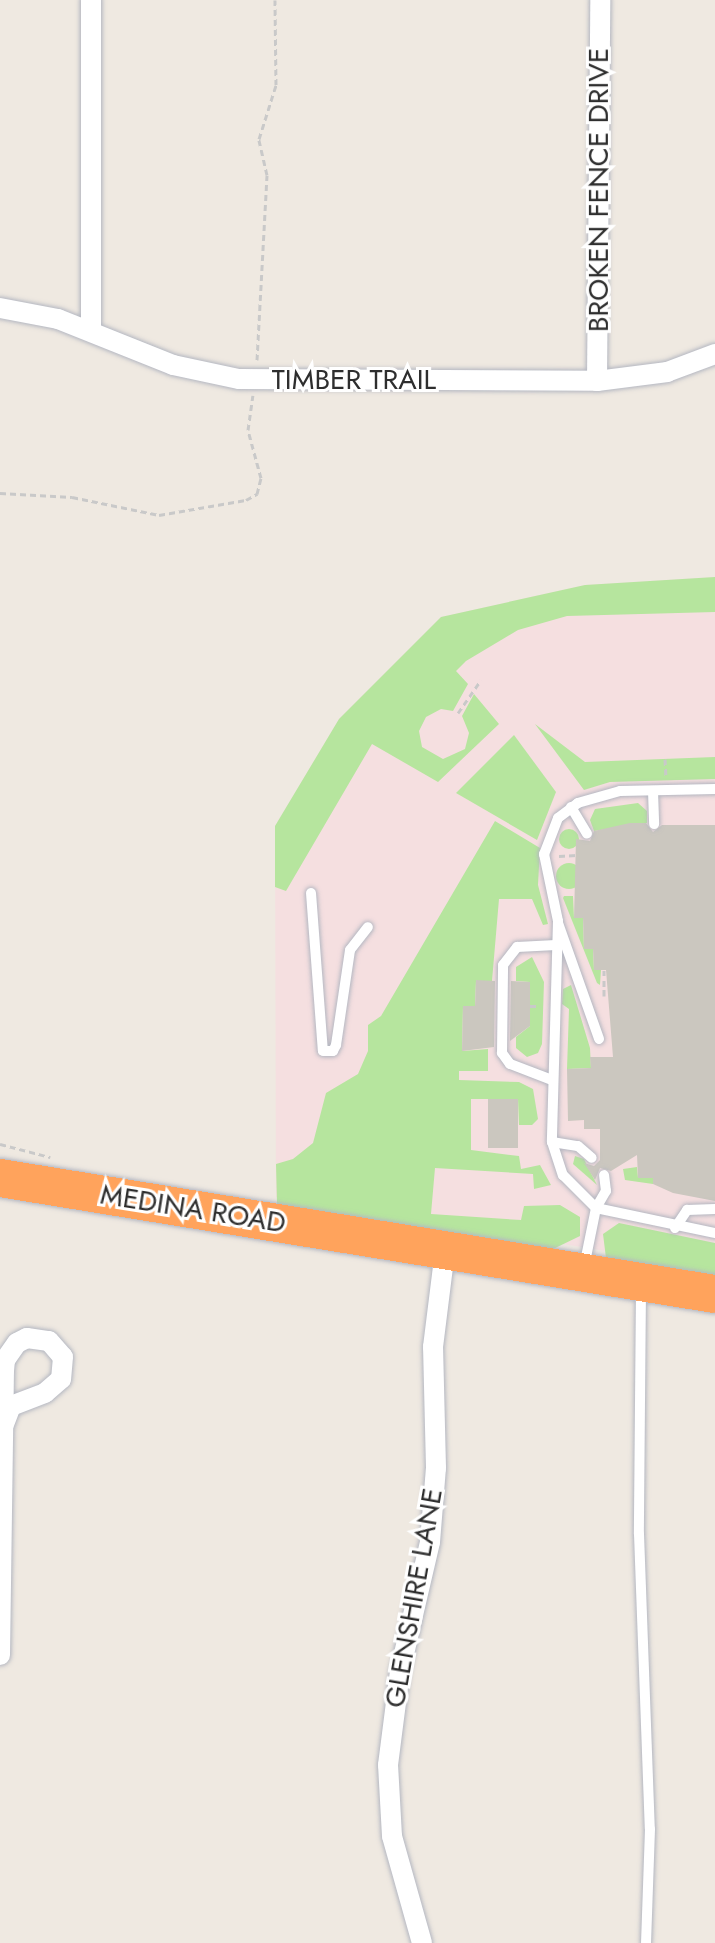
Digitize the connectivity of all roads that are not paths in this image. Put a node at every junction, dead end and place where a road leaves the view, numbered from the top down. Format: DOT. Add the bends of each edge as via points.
graph roads {
  1 [pos="91,0"];
  2 [pos="600,0"];
  3 [pos="0,308"];
  4 [pos="91,331"];
  5 [pos="715,354"];
  6 [pos="597,381"];
  7 [pos="715,789"];
  8 [pos="653,791"];
  9 [pos="571,807"];
  10 [pos="654,824"];
  11 [pos="587,834"];
  12 [pos="311,893"];
  13 [pos="558,921"];
  14 [pos="368,927"];
  15 [pos="556,945"];
  16 [pos="599,1039"];
  17 [pos="552,1080"];
  18 [pos="552,1142"];
  19 [pos="592,1158"];
  20 [pos="604,1175"];
  21 [pos="0,1178"];
  22 [pos="596,1208"];
  23 [pos="715,1209"];
  24 [pos="675,1228"];
  25 [pos="715,1233"];
  26 [pos="445,1250"];
  27 [pos="583,1272"];
  28 [pos="642,1282"];
  29 [pos="715,1294"];
  30 [pos="3,1427"];
  31 [pos="0,1655"];
  32 [pos="422,1943"];
  33 [pos="646,1943"];
  1 -- 4 [label="street"];
  2 -- 6 [label="street, BROKEN FENCE DRIVE"];
  3 -- 4 [label="street, TIMBER TRAIL"];
  4 -- 6 [label="street, TIMBER TRAIL" via="173,365 255,380"];
  5 -- 6 [label="street, TIMBER TRAIL" via="667,372"];
  7 -- 8 [label="lane"];
  8 -- 9 [label="lane" via="601,795"];
  8 -- 10 [label="lane"];
  9 -- 11 [label="lane"];
  9 -- 13 [label="lane" via="558,818 544,854"];
  12 -- 14 [label="lane" via="323,1051 333,1051 336,1045 350,950"];
  13 -- 15 [label="lane"];
  13 -- 16 [label="lane"];
  15 -- 17 [label="lane"];
  15 -- 17 [label="lane" via="517,947 503,965 502,1053 510,1064"];
  17 -- 18 [label="lane"];
  18 -- 19 [label="lane" via="578,1146"];
  18 -- 22 [label="lane" via="563,1175"];
  20 -- 22 [label="lane" via="606,1191"];
  21 -- 26 [label="highway, MEDINA ROAD"];
  22 -- 24 [label="lane"];
  22 -- 27 [label="lane"];
  23 -- 24 [label="lane" via="687,1210"];
  24 -- 25 [label="lane"];
  26 -- 27 [label="highway, MEDINA ROAD"];
  26 -- 32 [label="street, GLENSHIRE LANE" via="433,1347 436,1468 430,1542 400,1671 388,1765 392,1836"];
  27 -- 28 [label="highway, MEDINA ROAD"];
  28 -- 29 [label="highway, MEDINA ROAD"];
  28 -- 33 [label="lane" via="637,1323 649,1772"];
  30 -- 31 [label="street"];
}
